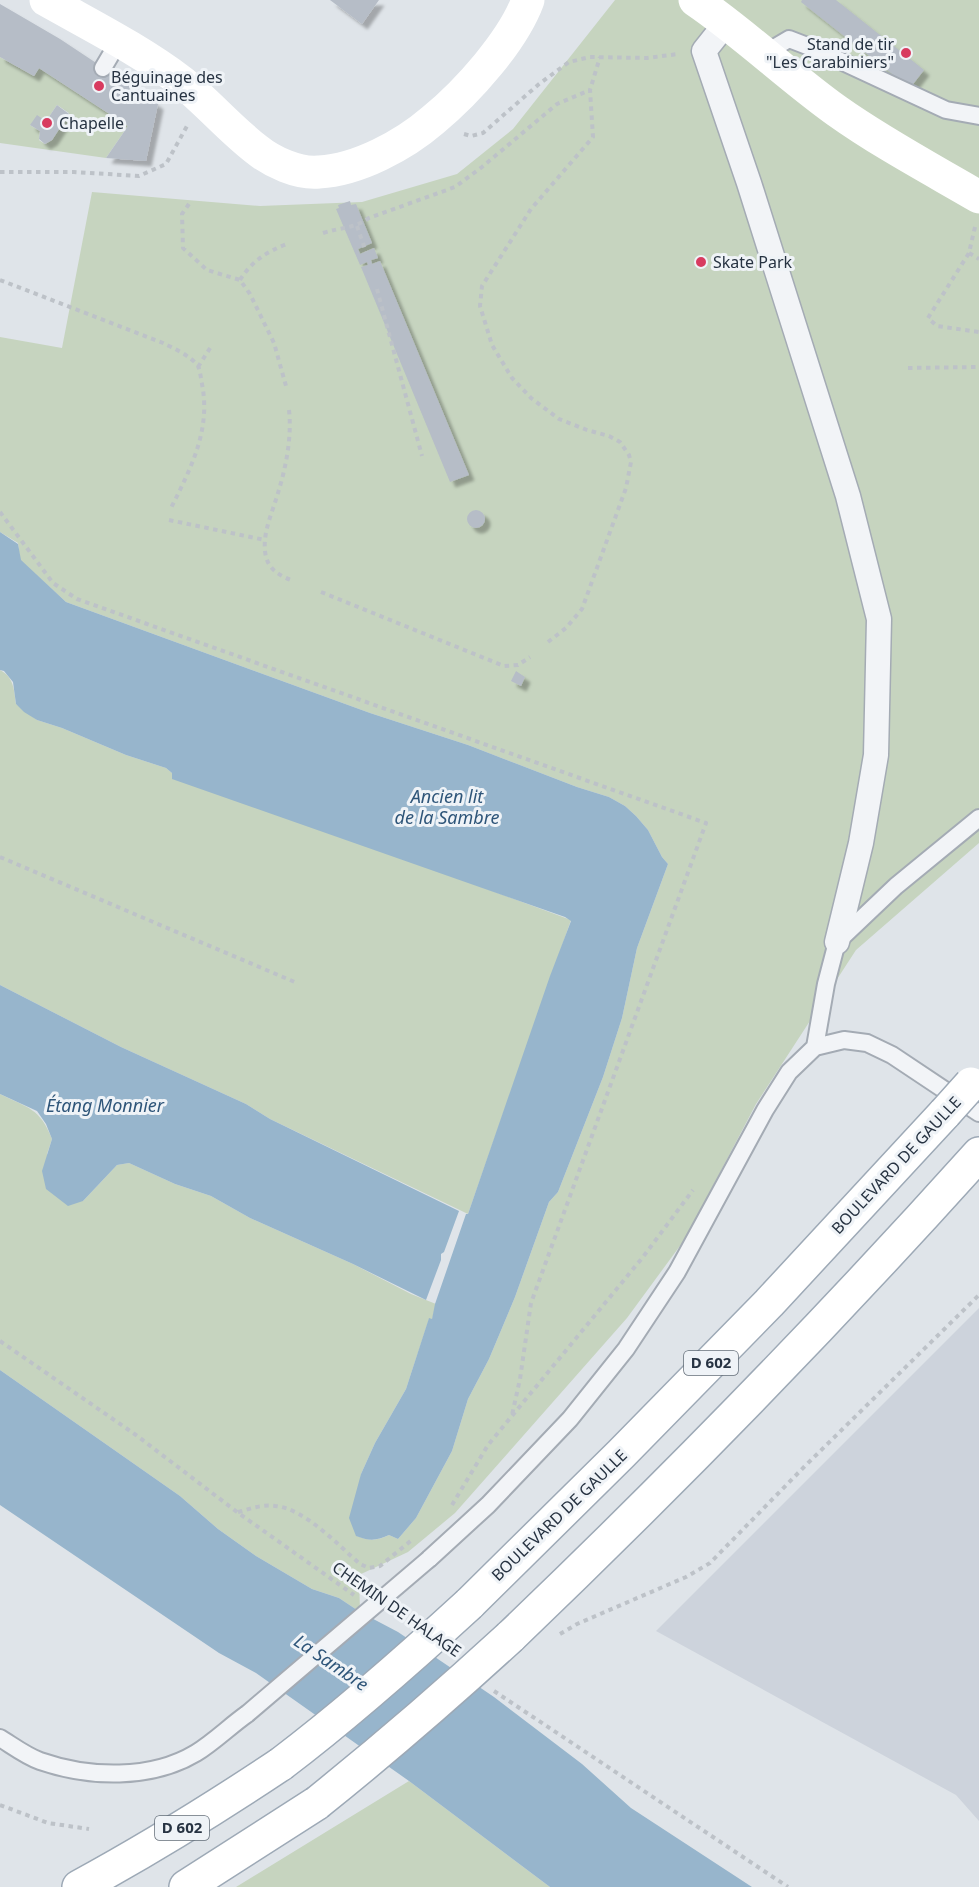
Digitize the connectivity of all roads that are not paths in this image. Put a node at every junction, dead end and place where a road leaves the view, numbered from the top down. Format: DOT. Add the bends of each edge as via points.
graph roads {
  1 [pos="46,0"];
  2 [pos="528,0"];
  3 [pos="695,0"];
  4 [pos="728,22"];
  5 [pos="764,54"];
  6 [pos="979,116"];
  7 [pos="978,209"];
  8 [pos="979,819"];
  9 [pos="837,942"];
  10 [pos="815,1047"];
  11 [pos="976,1090"];
  12 [pos="979,1154"];
  13 [pos="979,1168"];
  14 [pos="939,1198"];
  15 [pos="0,1738"];
  16 [pos="80,1887"];
  17 [pos="186,1887"];
  1 -- 2 [label="main road" via="111,55 147,57 202,99 258,151 281,164 318,172 371,158 426,127 472,84 521,18"];
  3 -- 4 [label="main road"];
  4 -- 5 [label="main road"];
  4 -- 9 [label="street" via="705,51 844,485 879,618 876,755 861,843"];
  5 -- 6 [label="lane" via="789,39 946,110"];
  5 -- 7 [label="main road"];
  8 -- 9 [label="lane" via="896,886"];
  9 -- 10 [label="lane"];
  10 -- 11 [label="lane" via="844,1040 867,1043"];
  10 -- 15 [label="lane, bridge" via="789,1072 765,1110 677,1272 626,1349 570,1419 488,1505 429,1559 247,1714 196,1753 164,1768 126,1773 88,1773 39,1761"];
  11 -- 16 [label="main road, BOULEVARD DE GAULLE / D 602, bridge" via="945,1113 761,1312 469,1604 338,1720 281,1764 145,1851"];
  12 -- 14 [label="main road"];
  13 -- 14 [label="lane"];
  14 -- 17 [label="main road, bridge" via="807,1340 581,1569 450,1692 317,1803"];
}
